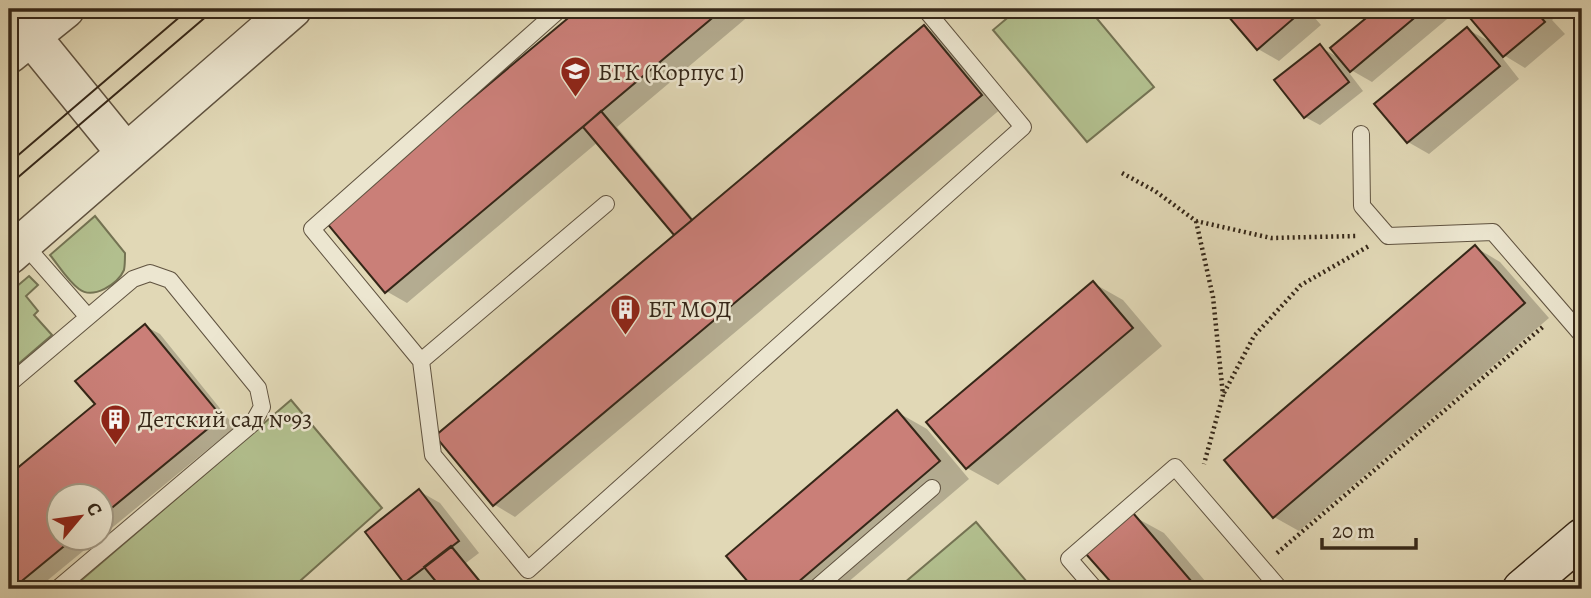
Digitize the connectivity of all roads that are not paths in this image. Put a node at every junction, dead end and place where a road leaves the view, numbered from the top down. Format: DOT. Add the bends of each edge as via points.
graph roads {
  1 [pos="65,9"];
  2 [pos="292,9"];
  3 [pos="925,9"];
  4 [pos="552,11"];
  5 [pos="16,33"];
  6 [pos="1361,134"];
  7 [pos="126,153"];
  8 [pos="606,204"];
  9 [pos="16,249"];
  10 [pos="88,317"];
  11 [pos="1582,335"];
  12 [pos="421,361"];
  13 [pos="9,384"];
  14 [pos="932,488"];
  15 [pos="1582,538"];
  16 [pos="57,589"];
  17 [pos="815,589"];
  18 [pos="1095,589"];
  19 [pos="1280,589"];
  20 [pos="1522,589"];
  1 -- 5 [label="street"];
  2 -- 7 [label="street"];
  3 -- 12 [label="lane" via="1023,127 528,570 433,455"];
  4 -- 12 [label="lane" via="312,229"];
  5 -- 7 [label="street"];
  6 -- 11 [label="lane" via="1362,206 1388,236 1493,232"];
  7 -- 9 [label="street"];
  8 -- 12 [label="lane"];
  9 -- 10 [label="lane"];
  10 -- 13 [label="lane"];
  10 -- 16 [label="lane" via="132,279 150,273 170,280 258,388 262,407 253,423"];
  14 -- 17 [label="lane"];
  15 -- 20 [label="street"];
  18 -- 19 [label="lane" via="1069,559 1175,467"];
}
